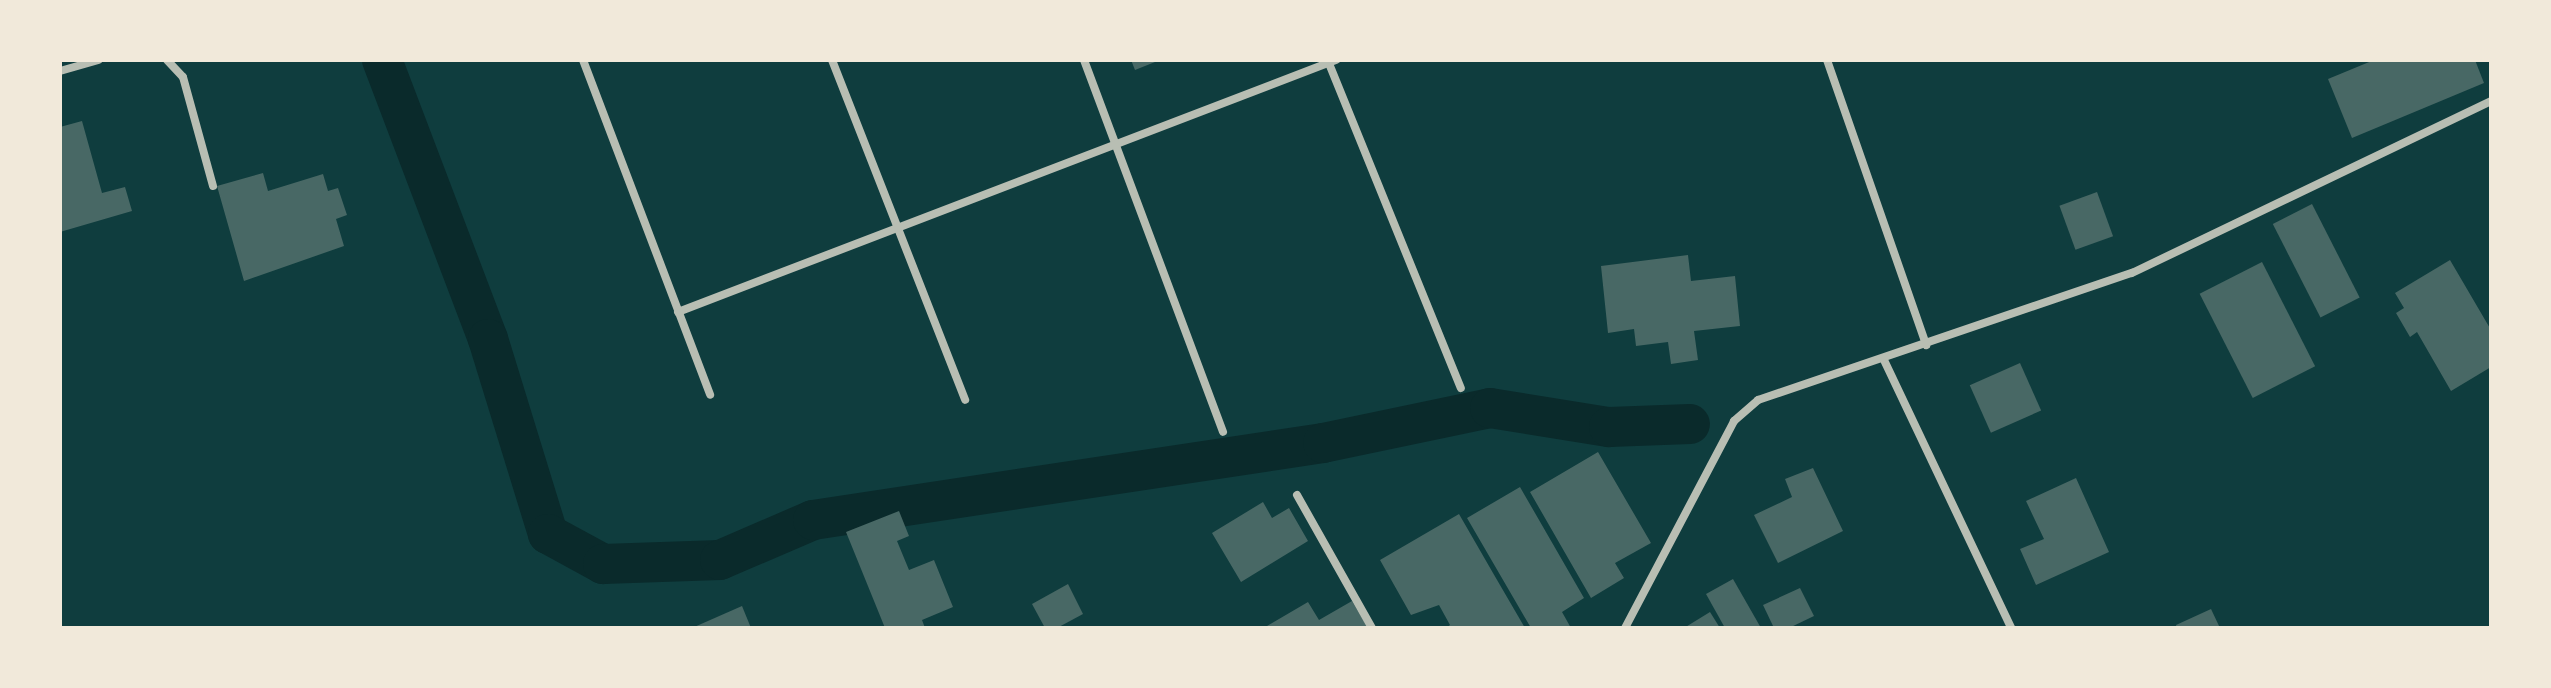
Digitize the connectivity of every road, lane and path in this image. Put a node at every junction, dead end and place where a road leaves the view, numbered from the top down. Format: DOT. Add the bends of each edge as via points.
graph roads {
  1 [pos="98,60"];
  2 [pos="167,60"];
  3 [pos="583,60"];
  4 [pos="832,60"];
  5 [pos="1084,60"];
  6 [pos="1827,60"];
  7 [pos="1331,61"];
  8 [pos="60,71"];
  9 [pos="2491,101"];
  10 [pos="1118,143"];
  11 [pos="213,186"];
  12 [pos="897,228"];
  13 [pos="678,312"];
  14 [pos="1926,345"];
  15 [pos="1884,360"];
  16 [pos="1461,388"];
  17 [pos="710,395"];
  18 [pos="965,400"];
  19 [pos="1223,432"];
  20 [pos="1297,495"];
  21 [pos="1372,628"];
  22 [pos="1625,628"];
  23 [pos="2011,628"];
  1 -- 8 [label="street"];
  2 -- 11 [label="street" via="183,77"];
  3 -- 13 [label="street"];
  4 -- 12 [label="street"];
  5 -- 10 [label="street"];
  6 -- 14 [label="street"];
  7 -- 10 [label="street"];
  7 -- 16 [label="street"];
  9 -- 14 [label="street" via="2132,273"];
  10 -- 12 [label="street"];
  10 -- 19 [label="street"];
  12 -- 13 [label="street"];
  12 -- 18 [label="street"];
  13 -- 17 [label="street"];
  14 -- 15 [label="street"];
  15 -- 22 [label="street" via="1758,400 1734,421"];
  15 -- 23 [label="street"];
  20 -- 21 [label="street"];
}
